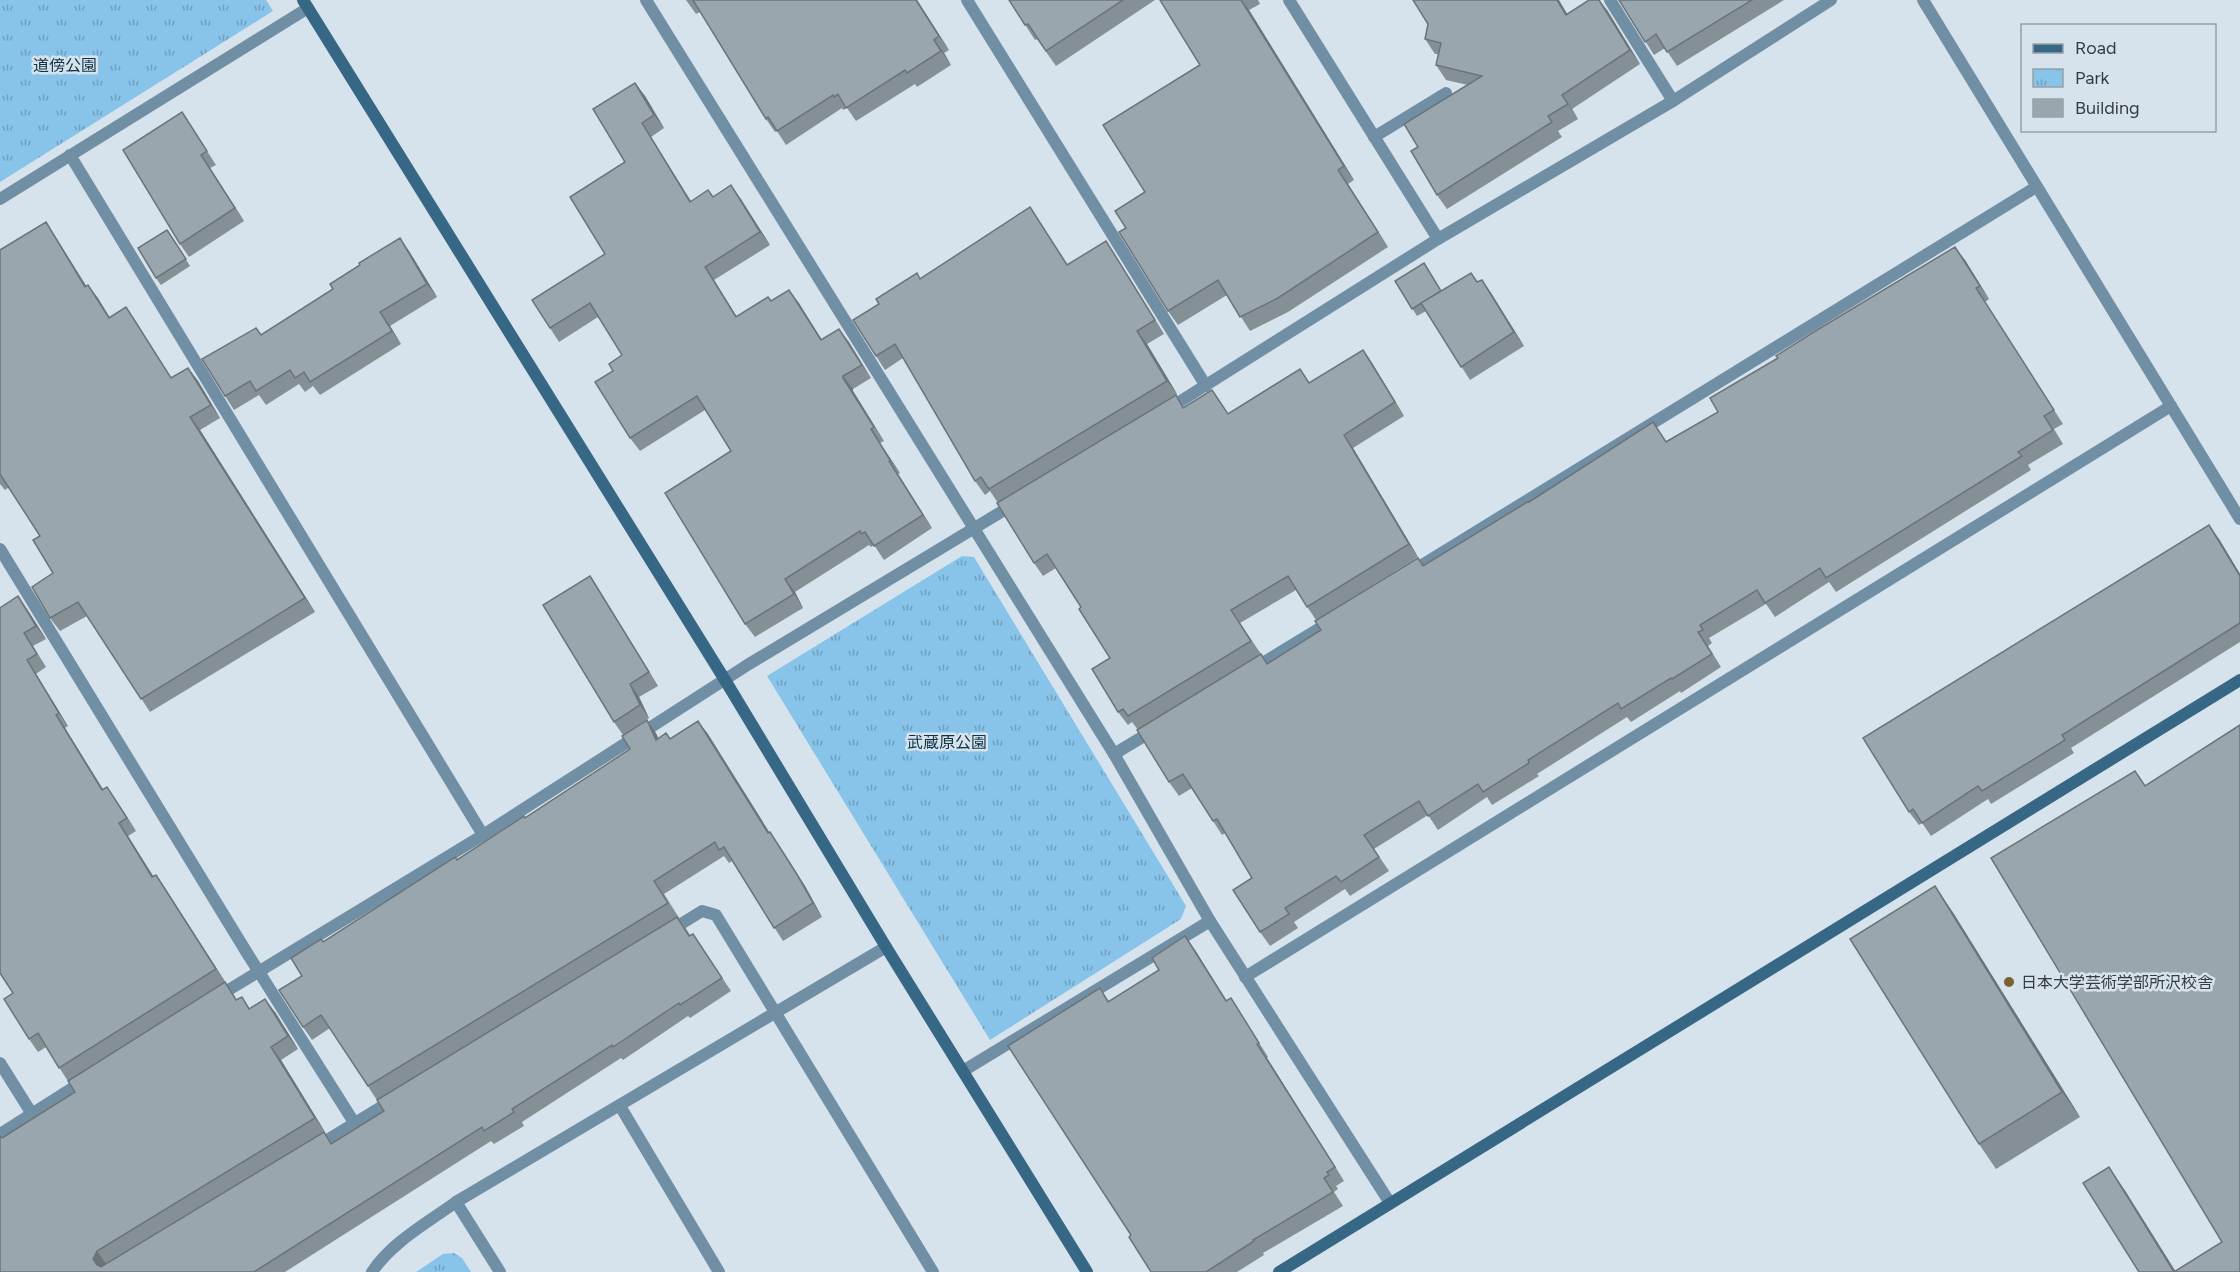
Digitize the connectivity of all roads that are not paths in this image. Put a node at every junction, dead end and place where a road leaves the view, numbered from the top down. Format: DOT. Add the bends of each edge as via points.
graph roads {
  1 [pos="646,0"];
  2 [pos="967,0"];
  3 [pos="1289,0"];
  4 [pos="1610,0"];
  5 [pos="1831,0"];
  6 [pos="1923,0"];
  7 [pos="306,4"];
  8 [pos="1446,93"];
  9 [pos="1673,101"];
  10 [pos="1374,137"];
  11 [pos="70,155"];
  12 [pos="2036,187"];
  13 [pos="0,199"];
  14 [pos="1438,239"];
  15 [pos="1206,386"];
  16 [pos="2171,406"];
  17 [pos="1155,417"];
  18 [pos="1024,498"];
  19 [pos="2240,519"];
  20 [pos="974,529"];
  21 [pos="0,549"];
  22 [pos="1398,580"];
  23 [pos="1347,611"];
  24 [pos="1246,673"];
  25 [pos="725,680"];
  26 [pos="2240,680"];
  27 [pos="1165,723"];
  28 [pos="1114,754"];
  29 [pos="483,835"];
  30 [pos="1210,921"];
  31 [pos="661,936"];
  32 [pos="886,947"];
  33 [pos="258,971"];
  34 [pos="1245,976"];
  35 [pos="209,1002"];
  36 [pos="774,1012"];
  37 [pos="0,1063"];
  38 [pos="963,1071"];
  39 [pos="91,1077"];
  40 [pos="406,1092"];
  41 [pos="620,1106"];
  42 [pos="32,1114"];
  43 [pos="355,1124"];
  44 [pos="0,1134"];
  45 [pos="308,1152"];
  46 [pos="456,1202"];
  47 [pos="1390,1203"];
  48 [pos="372,1272"];
  49 [pos="500,1272"];
  50 [pos="719,1272"];
  51 [pos="933,1272"];
  52 [pos="1087,1272"];
  53 [pos="1280,1272"];
  1 -- 20 [label="street"];
  2 -- 15 [label="street"];
  3 -- 10 [label="street"];
  4 -- 9 [label="street"];
  5 -- 9 [label="street"];
  6 -- 12 [label="street"];
  7 -- 11 [label="street"];
  7 -- 25 [label="street"];
  8 -- 10 [label="street"];
  9 -- 14 [label="street"];
  10 -- 14 [label="street"];
  11 -- 13 [label="street"];
  11 -- 29 [label="street"];
  12 -- 16 [label="street"];
  12 -- 22 [label="street"];
  14 -- 15 [label="street"];
  15 -- 17 [label="street"];
  16 -- 19 [label="street"];
  16 -- 34 [label="street"];
  18 -- 20 [label="street"];
  20 -- 25 [label="street"];
  20 -- 28 [label="street"];
  21 -- 33 [label="street"];
  23 -- 24 [label="street"];
  25 -- 29 [label="street"];
  25 -- 32 [label="street"];
  26 -- 47 [label="street"];
  27 -- 28 [label="street"];
  28 -- 30 [label="street"];
  29 -- 33 [label="street"];
  30 -- 34 [label="street"];
  30 -- 38 [label="street"];
  31 -- 36 [label="street" via="702,911 716,915"];
  32 -- 36 [label="street"];
  32 -- 38 [label="street"];
  33 -- 35 [label="street"];
  33 -- 43 [label="street"];
  34 -- 47 [label="street"];
  36 -- 41 [label="street"];
  36 -- 51 [label="street"];
  37 -- 42 [label="street"];
  38 -- 52 [label="street"];
  39 -- 42 [label="street"];
  40 -- 43 [label="street"];
  41 -- 46 [label="street"];
  41 -- 50 [label="street"];
  42 -- 44 [label="street"];
  43 -- 45 [label="street"];
  46 -- 48 [label="street" via="397,1244"];
  46 -- 49 [label="street"];
  47 -- 53 [label="street"];
}
